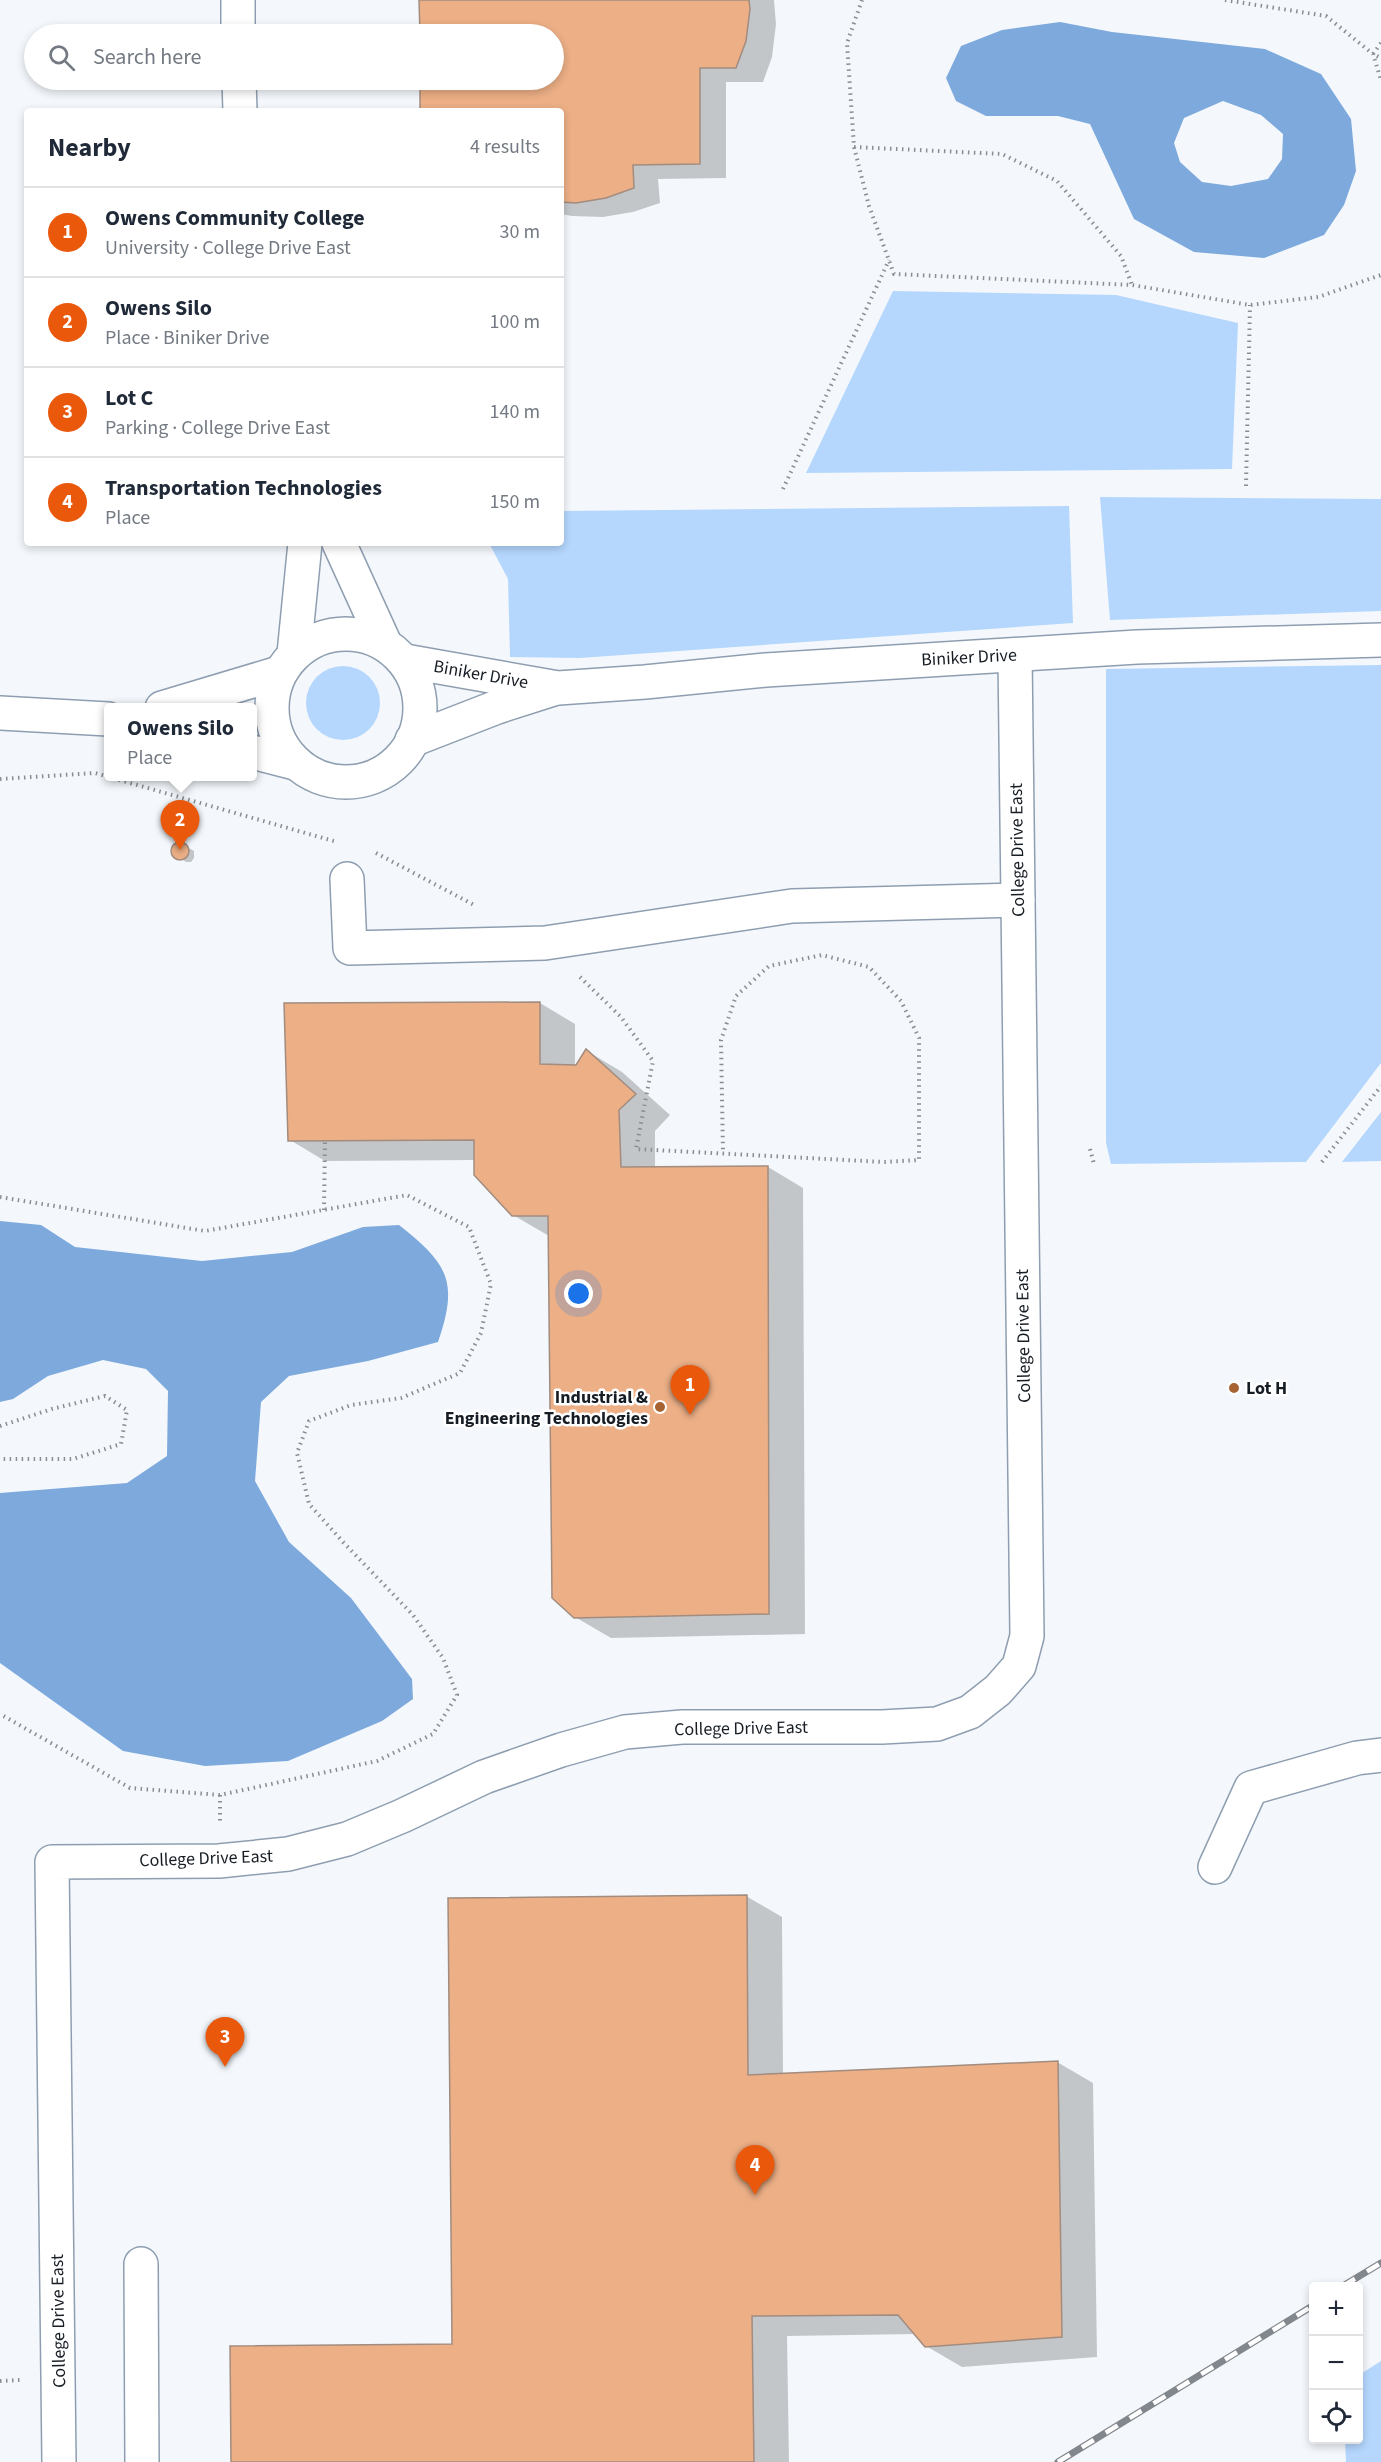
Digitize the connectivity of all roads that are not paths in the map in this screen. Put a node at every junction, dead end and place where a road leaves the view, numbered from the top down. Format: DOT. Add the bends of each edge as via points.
graph roads {
  1 [pos="238,0"];
  2 [pos="238,24"];
  3 [pos="239,90"];
  4 [pos="240,108"];
  5 [pos="305,546"];
  6 [pos="341,546"];
  7 [pos="1381,640"];
  8 [pos="395,652"];
  9 [pos="1015,654"];
  10 [pos="286,664"];
  11 [pos="558,688"];
  12 [pos="176,703"];
  13 [pos="0,712"];
  14 [pos="104,719"];
  15 [pos="412,741"];
  16 [pos="257,753"];
  17 [pos="295,763"];
  18 [pos="347,879"];
  19 [pos="1018,900"];
  20 [pos="1381,1755"];
  21 [pos="1215,1867"];
  22 [pos="141,2264"];
  23 [pos="59,2462"];
  24 [pos="141,2462"];
  1 -- 2 [label="street"];
  3 -- 4 [label="street"];
  5 -- 10 [label="street"];
  6 -- 8 [label="street"];
  7 -- 9 [label="street, Biniker Drive"];
  8 -- 10 [label="street" via="362,634 337,633 314,640"];
  8 -- 11 [label="street, Biniker Drive"];
  8 -- 15 [label="street" via="417,682 421,707"];
  9 -- 11 [label="street, Biniker Drive"];
  9 -- 19 [label="street, College Drive East"];
  10 -- 12 [label="street"];
  10 -- 17 [label="street" via="271,696 272,725"];
  11 -- 15 [label="street, Biniker Drive"];
  13 -- 14 [label="street"];
  15 -- 17 [label="street" via="406,753 388,770 365,780 340,782 316,776"];
  16 -- 17 [label="street"];
  18 -- 19 [label="street" via="350,948 545,943 792,906"];
  19 -- 23 [label="street, College Drive East" via="1027,1636 1019,1666 998,1690 970,1712 937,1724 682,1727 625,1732 484,1777 346,1839 288,1854 219,1861 52,1862"];
  20 -- 21 [label="street" via="1251,1788"];
  22 -- 24 [label="street"];
}
